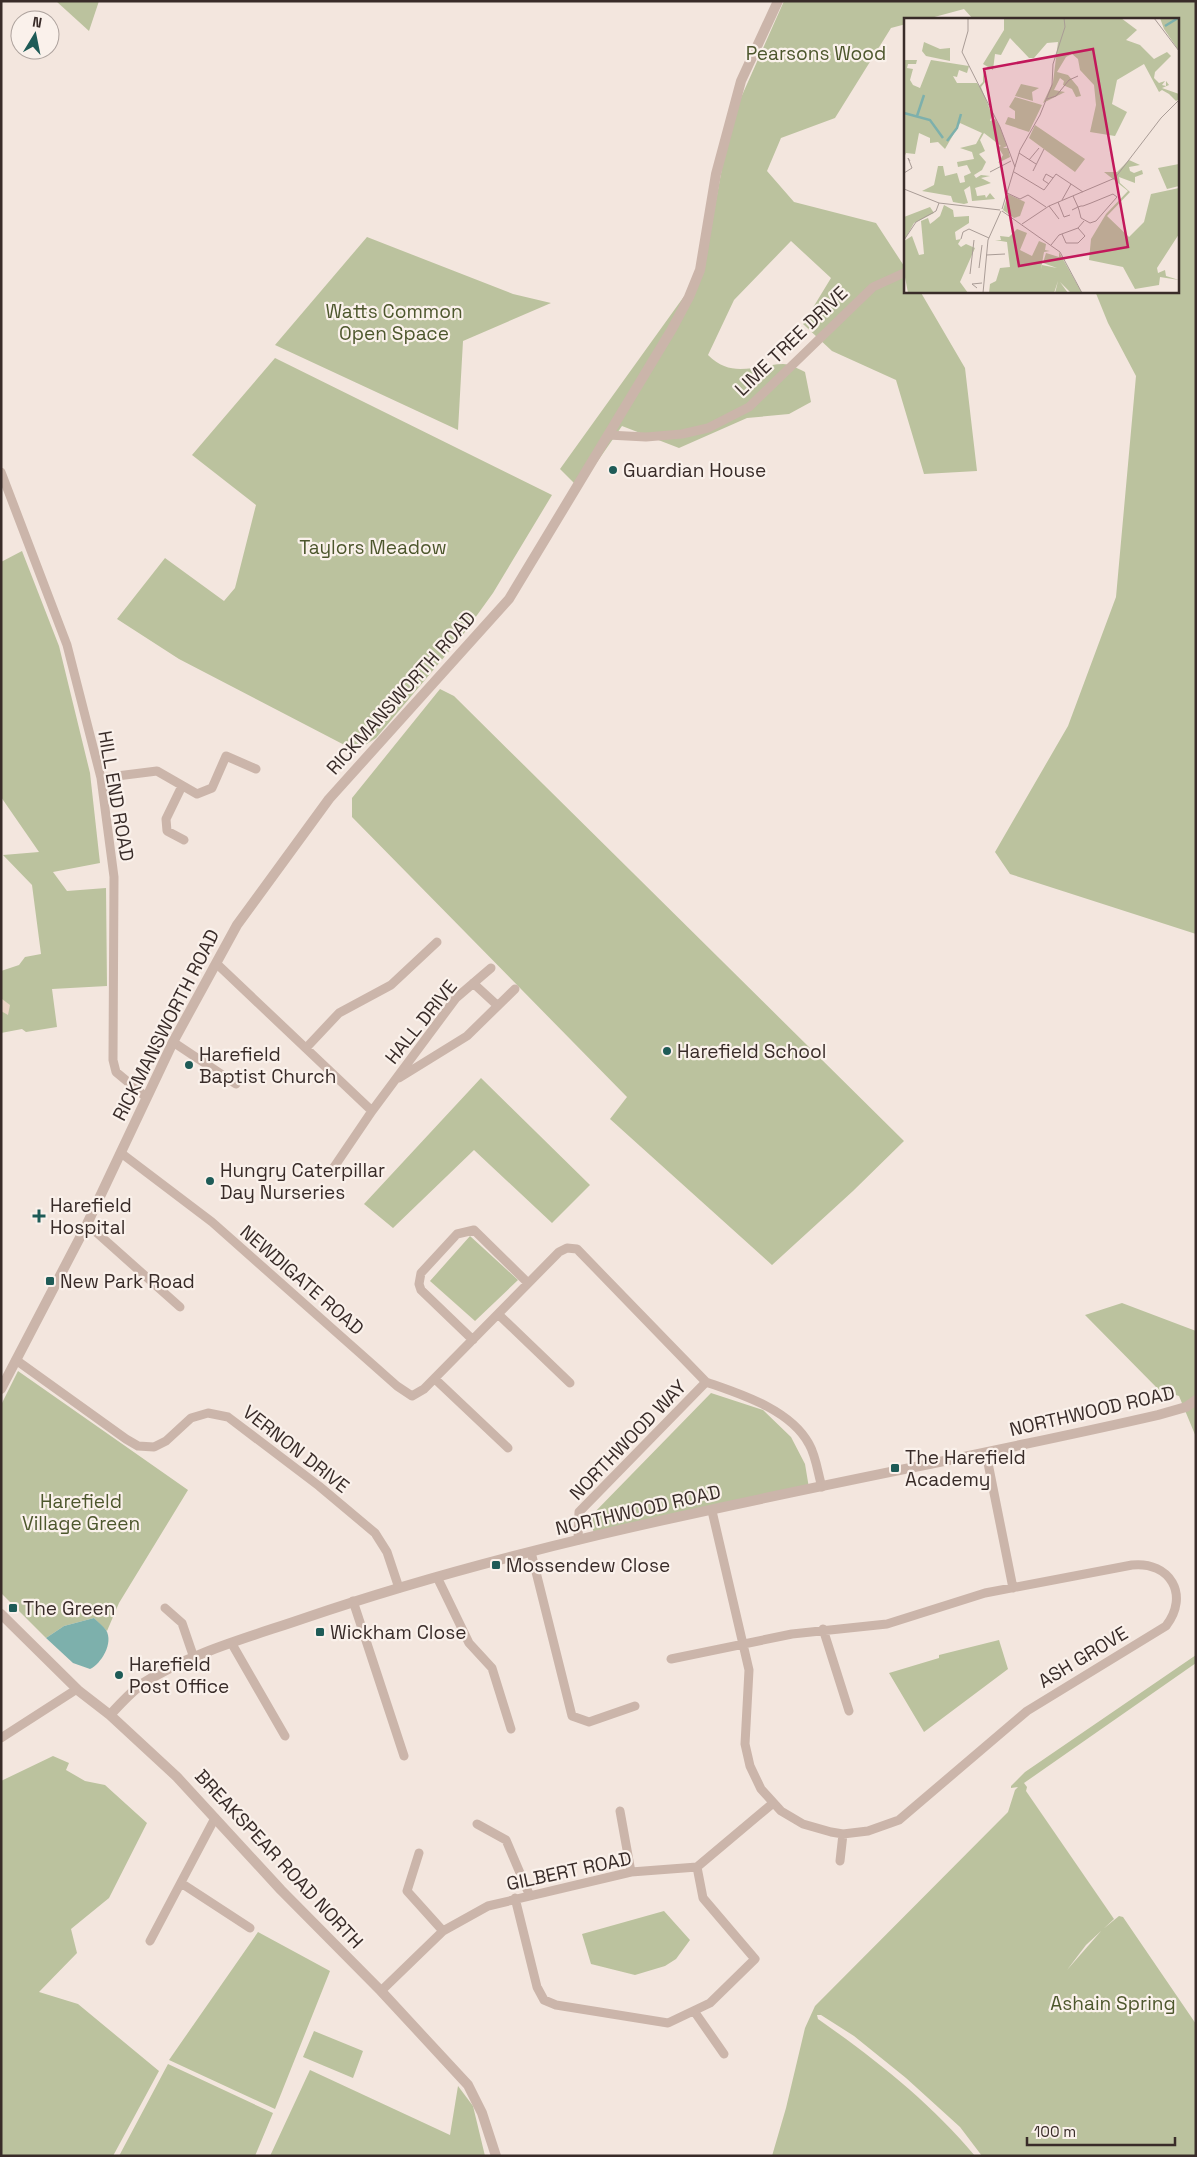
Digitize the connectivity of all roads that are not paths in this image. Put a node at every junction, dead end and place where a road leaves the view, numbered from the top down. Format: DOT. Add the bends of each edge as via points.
graph roads {
  1 [pos="778,1"];
  2 [pos="904,273"];
  3 [pos="608,435"];
  4 [pos="1,472"];
  5 [pos="256,768"];
  6 [pos="101,778"];
  7 [pos="182,786"];
  8 [pos="184,840"];
  9 [pos="437,942"];
  10 [pos="217,964"];
  11 [pos="491,968"];
  12 [pos="473,983"];
  13 [pos="515,989"];
  14 [pos="498,1006"];
  15 [pos="173,1042"];
  16 [pos="307,1047"];
  17 [pos="394,1081"];
  18 [pos="236,1084"];
  19 [pos="146,1096"];
  20 [pos="372,1111"];
  21 [pos="121,1153"];
  22 [pos="332,1170"];
  23 [pos="87,1224"];
  24 [pos="528,1283"];
  25 [pos="180,1307"];
  26 [pos="498,1314"];
  27 [pos="473,1340"];
  28 [pos="16,1360"];
  29 [pos="435,1379"];
  30 [pos="706,1382"];
  31 [pos="570,1383"];
  32 [pos="1,1389"];
  33 [pos="1196,1400"];
  34 [pos="508,1448"];
  35 [pos="986,1453"];
  36 [pos="822,1488"];
  37 [pos="712,1511"];
  38 [pos="578,1540"];
  39 [pos="531,1552"];
  40 [pos="437,1576"];
  41 [pos="399,1588"];
  42 [pos="1013,1588"];
  43 [pos="354,1601"];
  44 [pos="165,1608"];
  45 [pos="1,1614"];
  46 [pos="823,1629"];
  47 [pos="232,1644"];
  48 [pos="744,1644"];
  49 [pos="194,1658"];
  50 [pos="671,1659"];
  51 [pos="77,1689"];
  52 [pos="635,1706"];
  53 [pos="849,1711"];
  54 [pos="110,1715"];
  55 [pos="511,1729"];
  56 [pos="285,1736"];
  57 [pos="1,1738"];
  58 [pos="404,1756"];
  59 [pos="772,1804"];
  60 [pos="620,1811"];
  61 [pos="215,1818"];
  62 [pos="477,1824"];
  63 [pos="843,1834"];
  64 [pos="419,1853"];
  65 [pos="840,1861"];
  66 [pos="697,1867"];
  67 [pos="631,1872"];
  68 [pos="181,1883"];
  69 [pos="529,1894"];
  70 [pos="515,1898"];
  71 [pos="250,1928"];
  72 [pos="443,1931"];
  73 [pos="150,1941"];
  74 [pos="381,1991"];
  75 [pos="694,2010"];
  76 [pos="724,2054"];
  77 [pos="496,2156"];
  1 -- 3 [label="street, RICKMANSWORTH ROAD" via="741,81 733,107 716,174 700,270 690,297"];
  2 -- 3 [label="street, LIME TREE DRIVE" via="873,287 749,407 708,428 682,434 646,437"];
  3 -- 10 [label="street, RICKMANSWORTH ROAD" via="508,599 329,799 237,925"];
  4 -- 6 [label="street, HILL END ROAD" via="67,645"];
  5 -- 7 [label="street" via="226,756 212,788 197,794"];
  6 -- 7 [label="street" via="157,771"];
  6 -- 19 [label="street, HILL END ROAD" via="114,878 113,1060 116,1072"];
  7 -- 8 [label="street" via="166,819 167,831"];
  9 -- 16 [label="street" via="391,985 339,1013"];
  10 -- 15 [label="street, RICKMANSWORTH ROAD"];
  10 -- 16 [label="street"];
  11 -- 12 [label="street, HALL DRIVE"];
  12 -- 14 [label="street, HALL DRIVE"];
  12 -- 17 [label="street, HALL DRIVE" via="456,998"];
  13 -- 14 [label="street, HALL DRIVE"];
  14 -- 17 [label="street, HALL DRIVE" via="467,1036"];
  15 -- 18 [label="street"];
  15 -- 19 [label="street, RICKMANSWORTH ROAD"];
  16 -- 20 [label="street"];
  17 -- 20 [label="street, HALL DRIVE"];
  19 -- 21 [label="street, RICKMANSWORTH ROAD"];
  20 -- 22 [label="street, HALL DRIVE"];
  21 -- 23 [label="street, RICKMANSWORTH ROAD"];
  21 -- 29 [label="street, NEWDIGATE ROAD" via="212,1222 397,1386 412,1396"];
  23 -- 25 [label="street"];
  23 -- 28 [label="street, RICKMANSWORTH ROAD"];
  24 -- 26 [label="street"];
  24 -- 27 [label="street" via="474,1230 457,1234 421,1273 419,1284 421,1290"];
  24 -- 30 [label="street" via="559,1252 567,1248 577,1249"];
  26 -- 27 [label="street"];
  26 -- 31 [label="street"];
  27 -- 29 [label="street"];
  28 -- 32 [label="street, RICKMANSWORTH ROAD"];
  28 -- 41 [label="street, VERNON DRIVE" via="138,1446 146,1448 161,1444 195,1416 228,1417 375,1533 384,1545"];
  29 -- 34 [label="street"];
  30 -- 36 [label="street, NORTHWOOD WAY" via="767,1406 795,1427 809,1443"];
  30 -- 38 [label="street, NORTHWOOD WAY" via="579,1512"];
  33 -- 35 [label="street, NORTHWOOD ROAD" via="1186,1407 1158,1415"];
  35 -- 36 [label="street, NORTHWOOD ROAD"];
  35 -- 42 [label="street"];
  36 -- 37 [label="street, NORTHWOOD ROAD"];
  37 -- 38 [label="street, NORTHWOOD ROAD"];
  37 -- 48 [label="street, ASH GROVE"];
  38 -- 39 [label="street, NORTHWOOD ROAD"];
  39 -- 40 [label="street, NORTHWOOD ROAD"];
  39 -- 52 [label="street" via="572,1716 589,1722"];
  40 -- 41 [label="street, NORTHWOOD ROAD"];
  40 -- 55 [label="street" via="469,1643 492,1668"];
  41 -- 43 [label="street, NORTHWOOD ROAD"];
  42 -- 46 [label="street, ASH GROVE" via="960,1599 887,1624"];
  42 -- 63 [label="street, ASH GROVE" via="1141,1564 1157,1567 1169,1576 1176,1599 1166,1626 1033,1707 900,1820 879,1828"];
  43 -- 47 [label="street, NORTHWOOD ROAD"];
  43 -- 58 [label="street"];
  44 -- 49 [label="street" via="182,1623"];
  45 -- 51 [label="street, BREAKSPEAR ROAD NORTH"];
  46 -- 48 [label="street, ASH GROVE"];
  46 -- 53 [label="street"];
  47 -- 49 [label="street, NORTHWOOD ROAD"];
  47 -- 56 [label="street"];
  48 -- 50 [label="street"];
  48 -- 59 [label="street, ASH GROVE" via="750,1684 744,1744 756,1782"];
  49 -- 54 [label="street, NORTHWOOD ROAD" via="140,1686"];
  51 -- 54 [label="street, BREAKSPEAR ROAD NORTH"];
  51 -- 57 [label="street"];
  54 -- 61 [label="street, BREAKSPEAR ROAD NORTH" via="177,1777"];
  59 -- 63 [label="street, ASH GROVE" via="803,1824"];
  59 -- 66 [label="street"];
  60 -- 67 [label="street"];
  61 -- 68 [label="street"];
  61 -- 74 [label="street, BREAKSPEAR ROAD NORTH"];
  62 -- 69 [label="street" via="506,1840"];
  63 -- 65 [label="street"];
  64 -- 72 [label="street" via="407,1891"];
  66 -- 67 [label="street, GILBERT ROAD"];
  66 -- 75 [label="street" via="703,1898 755,1959 710,2003"];
  67 -- 69 [label="street, GILBERT ROAD"];
  68 -- 71 [label="street"];
  68 -- 73 [label="street"];
  69 -- 70 [label="street, GILBERT ROAD"];
  70 -- 72 [label="street, GILBERT ROAD" via="488,1906"];
  70 -- 75 [label="street" via="537,1987 544,2000 556,2005 668,2023"];
  72 -- 74 [label="street, GILBERT ROAD"];
  74 -- 77 [label="street, BREAKSPEAR ROAD NORTH" via="468,2085 482,2113"];
  75 -- 76 [label="street"];
}
